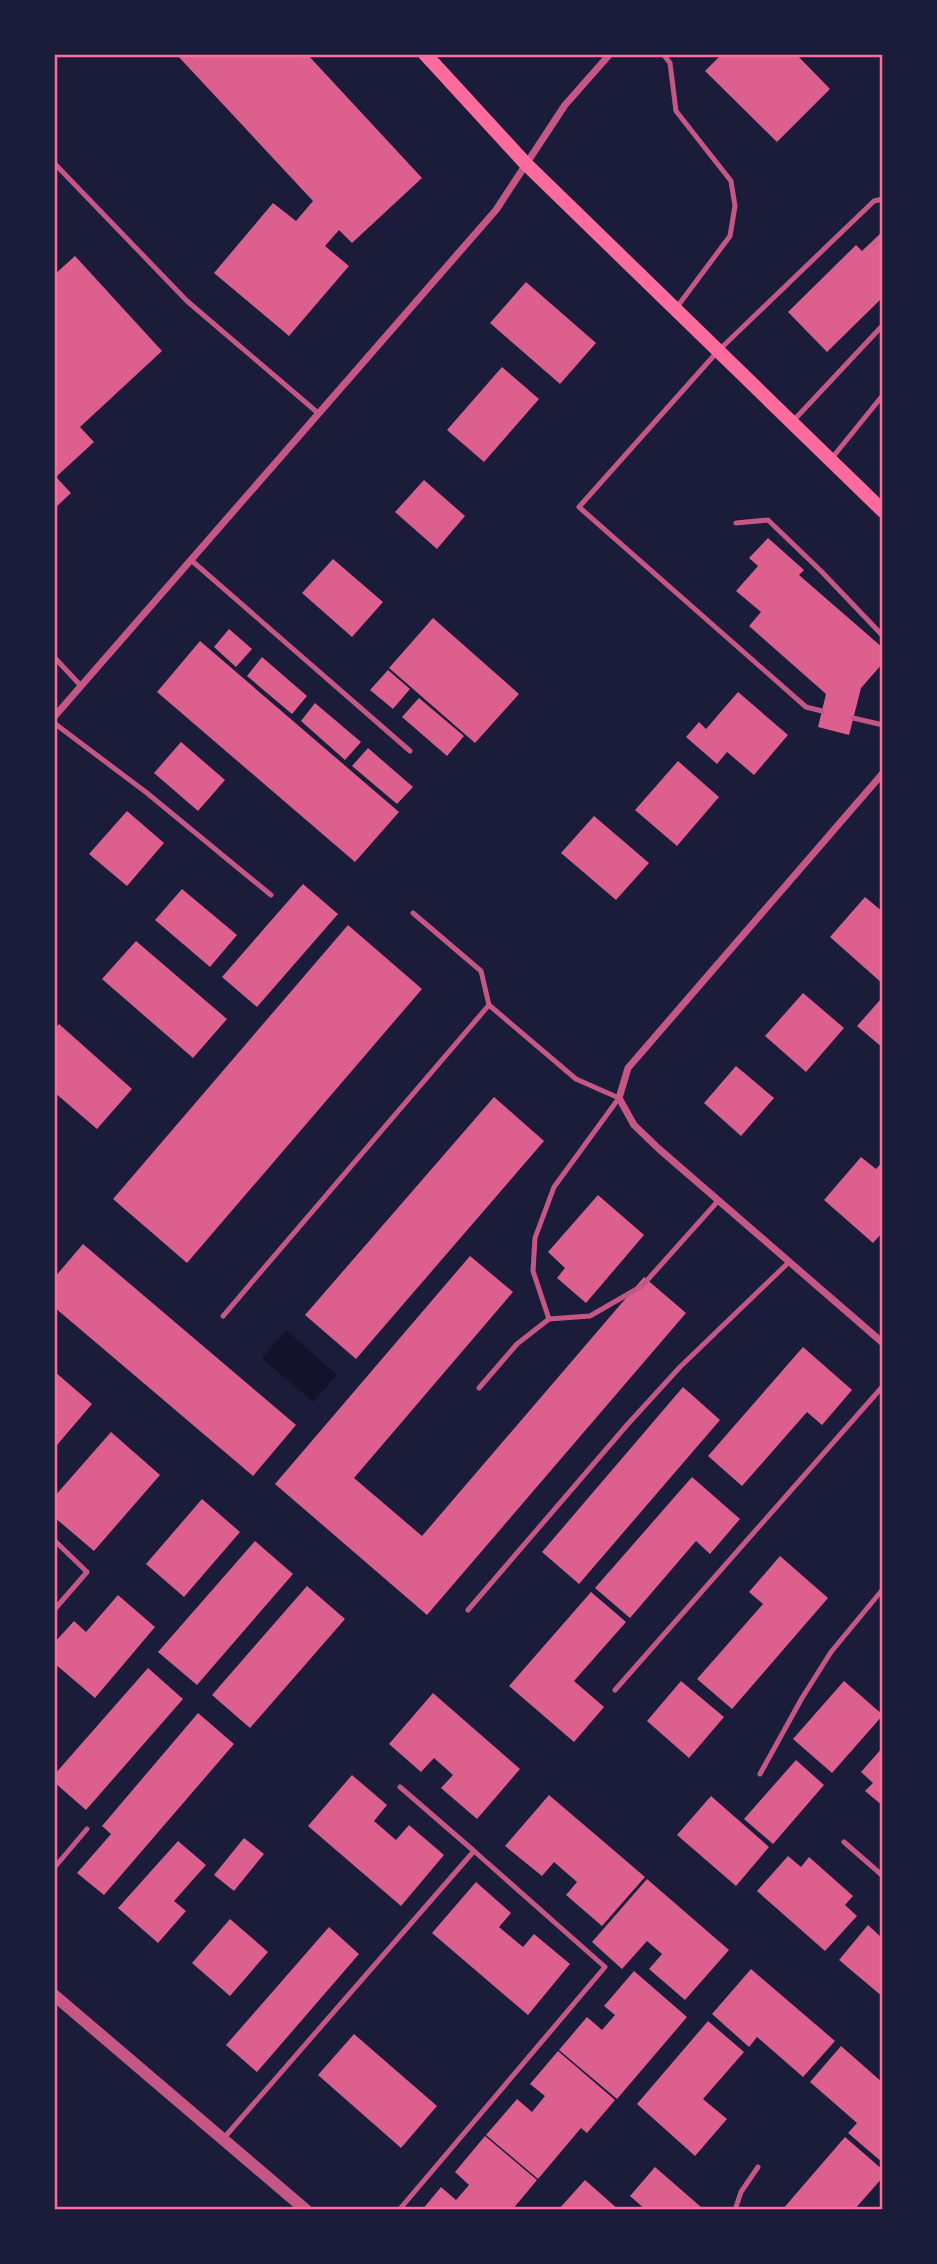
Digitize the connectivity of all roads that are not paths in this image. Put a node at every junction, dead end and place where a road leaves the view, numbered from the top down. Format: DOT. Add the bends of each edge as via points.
graph roads {
  1 [pos="425,54"];
  2 [pos="610,54"];
  3 [pos="663,54"];
  4 [pos="54,163"];
  5 [pos="526,164"];
  6 [pos="883,199"];
  7 [pos="675,310"];
  8 [pos="883,325"];
  9 [pos="718,351"];
  10 [pos="883,396"];
  11 [pos="318,413"];
  12 [pos="792,423"];
  13 [pos="830,460"];
  14 [pos="883,512"];
  15 [pos="736,523"];
  16 [pos="191,560"];
  17 [pos="883,636"];
  18 [pos="54,657"];
  19 [pos="81,686"];
  20 [pos="822,711"];
  21 [pos="54,717"];
  22 [pos="853,718"];
  23 [pos="54,723"];
  24 [pos="883,725"];
  25 [pos="411,751"];
  26 [pos="883,773"];
  27 [pos="271,895"];
  28 [pos="413,912"];
  29 [pos="489,1005"];
  30 [pos="619,1098"];
  31 [pos="718,1201"];
  32 [pos="789,1262"];
  33 [pos="223,1316"];
  34 [pos="549,1319"];
  35 [pos="883,1343"];
  36 [pos="883,1386"];
  37 [pos="479,1388"];
  38 [pos="54,1540"];
  39 [pos="883,1589"];
  40 [pos="54,1610"];
  41 [pos="468,1610"];
  42 [pos="615,1690"];
  43 [pos="760,1774"];
  44 [pos="400,1787"];
  45 [pos="87,1829"];
  46 [pos="844,1842"];
  47 [pos="474,1851"];
  48 [pos="54,1868"];
  49 [pos="883,1876"];
  50 [pos="54,1995"];
  51 [pos="223,2139"];
  52 [pos="758,2167"];
  53 [pos="306,2210"];
  54 [pos="399,2210"];
  55 [pos="735,2210"];
  1 -- 5 [label="main road"];
  2 -- 5 [label="street" via="565,105"];
  3 -- 7 [label="lane" via="670,63 676,111 732,181 735,206 730,236"];
  4 -- 11 [label="lane" via="187,302"];
  5 -- 7 [label="main road"];
  5 -- 11 [label="street" via="495,210"];
  6 -- 9 [label="lane" via="864,210"];
  7 -- 9 [label="main road"];
  8 -- 12 [label="lane"];
  9 -- 12 [label="main road"];
  9 -- 20 [label="lane" via="579,507 806,707"];
  10 -- 13 [label="lane"];
  11 -- 16 [label="street"];
  12 -- 13 [label="main road"];
  13 -- 14 [label="main road"];
  15 -- 17 [label="lane" via="768,520"];
  16 -- 19 [label="street"];
  16 -- 25 [label="lane"];
  18 -- 19 [label="lane"];
  19 -- 21 [label="street"];
  22 -- 24 [label="lane"];
  23 -- 27 [label="lane"];
  26 -- 30 [label="street" via="628,1068"];
  28 -- 29 [label="lane" via="481,971"];
  29 -- 30 [label="lane" via="576,1079"];
  29 -- 33 [label="lane"];
  30 -- 31 [label="street" via="634,1125"];
  30 -- 34 [label="lane" via="554,1187 535,1238 533,1272"];
  31 -- 32 [label="street"];
  31 -- 34 [label="lane" via="642,1286 590,1316"];
  32 -- 35 [label="street"];
  32 -- 41 [label="lane" via="627,1424"];
  34 -- 37 [label="lane" via="517,1344"];
  36 -- 42 [label="lane"];
  38 -- 40 [label="lane" via="87,1572"];
  39 -- 43 [label="lane" via="831,1652"];
  44 -- 47 [label="lane"];
  45 -- 48 [label="lane"];
  46 -- 49 [label="lane"];
  47 -- 51 [label="lane"];
  47 -- 54 [label="lane" via="605,1967"];
  50 -- 51 [label="street"];
  51 -- 53 [label="street"];
  52 -- 55 [label="lane"];
}
